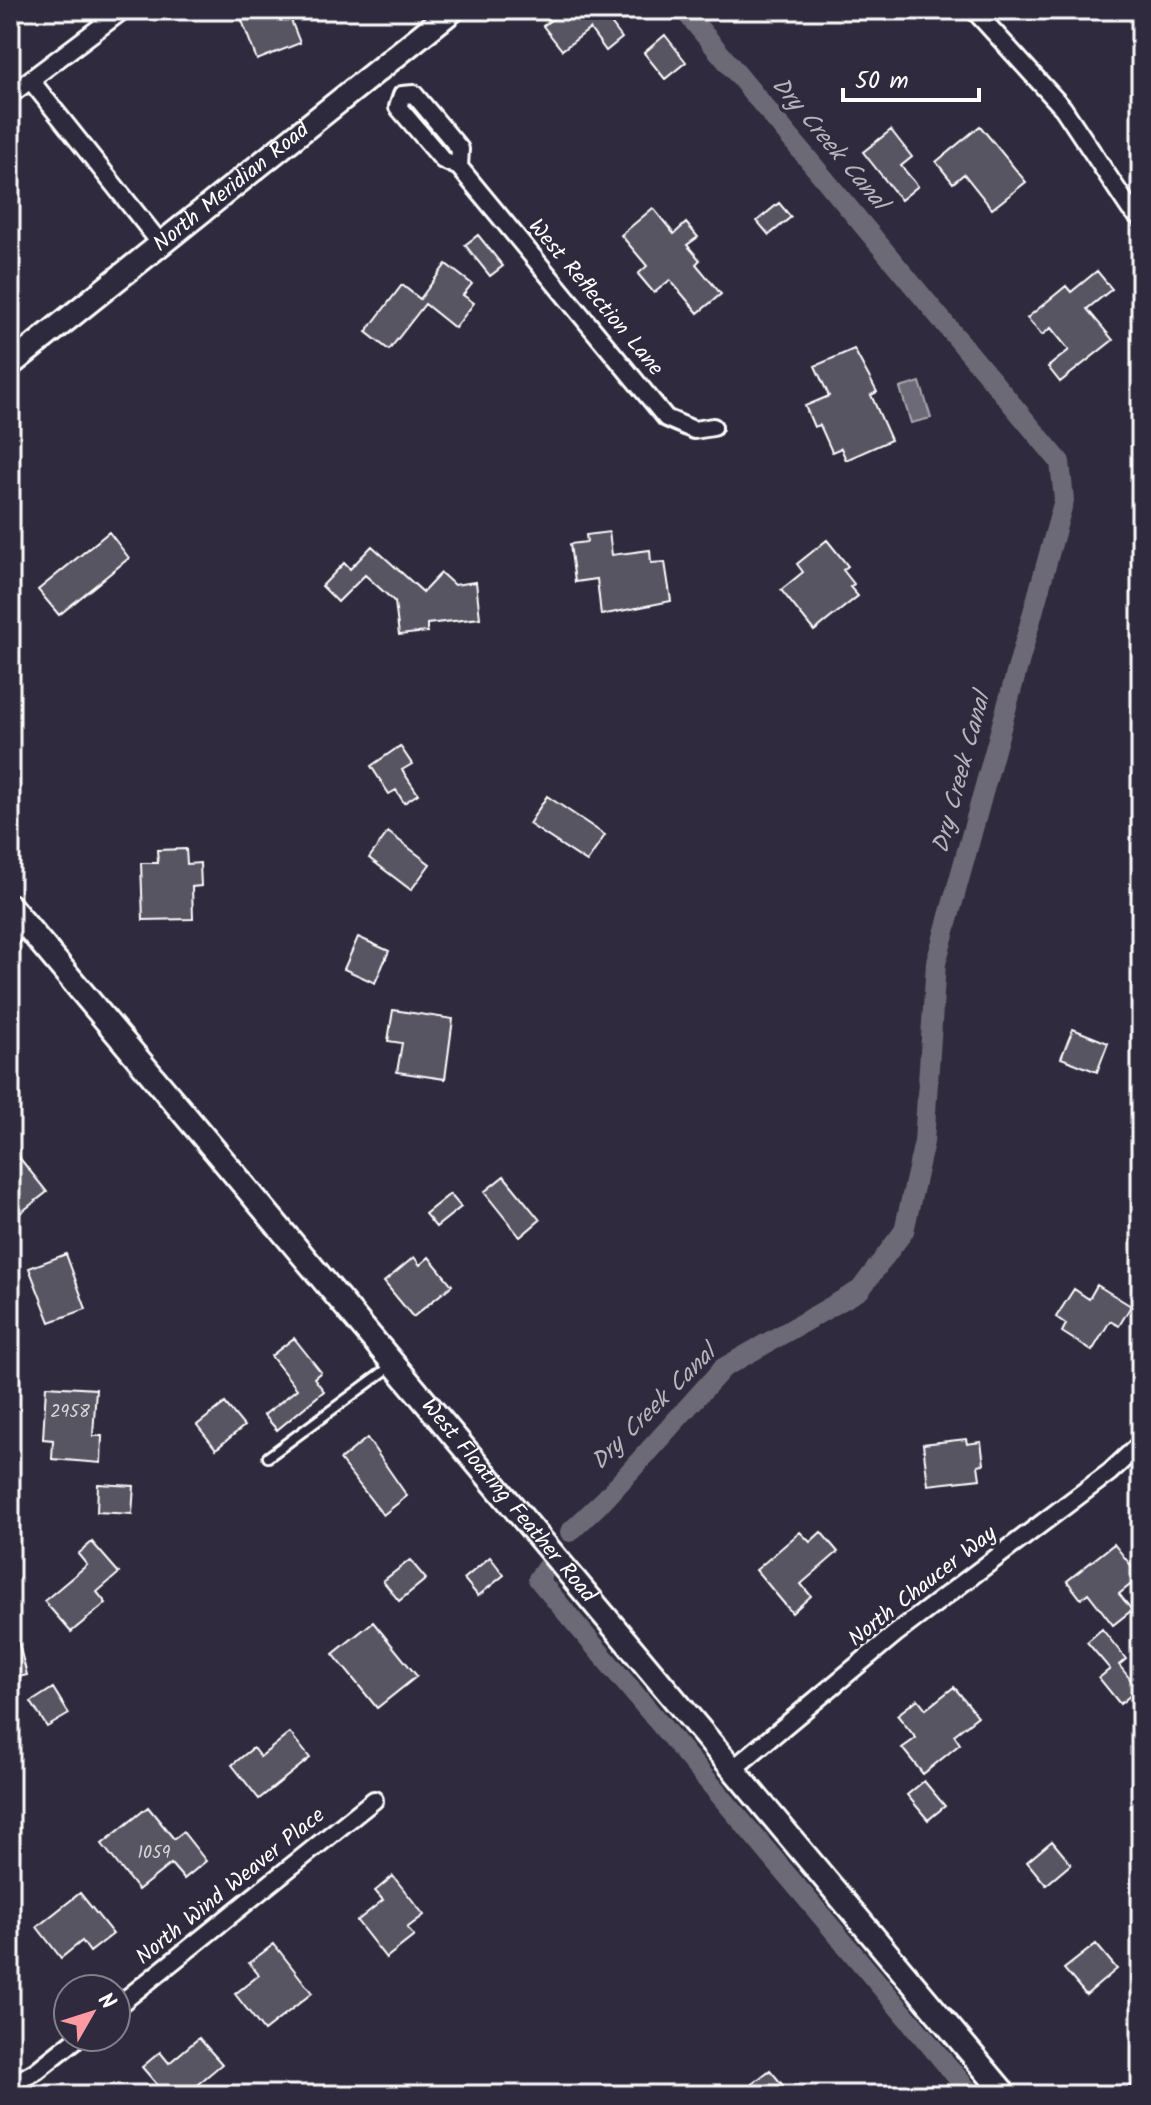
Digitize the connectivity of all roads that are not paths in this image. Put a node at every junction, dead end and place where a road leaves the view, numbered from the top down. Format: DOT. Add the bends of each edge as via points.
graph roads {
  1 [pos="123,10"];
  2 [pos="453,10"];
  3 [pos="974,10"];
  4 [pos="379,68"];
  5 [pos="32,82"];
  6 [pos="10,95"];
  7 [pos="1141,219"];
  8 [pos="161,244"];
  9 [pos="10,365"];
  10 [pos="713,427"];
  11 [pos="10,906"];
  12 [pos="18,931"];
  13 [pos="395,1364"];
  14 [pos="1141,1443"];
  15 [pos="268,1457"];
  16 [pos="733,1769"];
  17 [pos="374,1800"];
  18 [pos="132,1994"];
  19 [pos="59,2053"];
  20 [pos="1141,2084"];
  21 [pos="10,2086"];
  22 [pos="1006,2095"];
  23 [pos="1129,2095"];
  1 -- 5 [label="street"];
  2 -- 4 [label="main road, North Meridian Road"];
  3 -- 7 [label="street" via="1063,108"];
  4 -- 8 [label="main road, North Meridian Road"];
  4 -- 10 [label="street, West Reflection Lane" via="402,95 414,94 460,149 459,167 666,418 694,430"];
  5 -- 6 [label="street"];
  5 -- 8 [label="street"];
  8 -- 9 [label="main road, North Meridian Road"];
  11 -- 12 [label="main road, West Floating Feather Road"];
  12 -- 13 [label="main road, West Floating Feather Road"];
  13 -- 15 [label="lane"];
  13 -- 16 [label="main road, West Floating Feather Road"];
  14 -- 16 [label="street, North Chaucer Way" via="895,1634"];
  16 -- 22 [label="main road, West Floating Feather Road"];
  17 -- 18 [label="street, North Wind Weaver Place"];
  19 -- 21 [label="street"];
  20 -- 23 [label="lane"];
}
